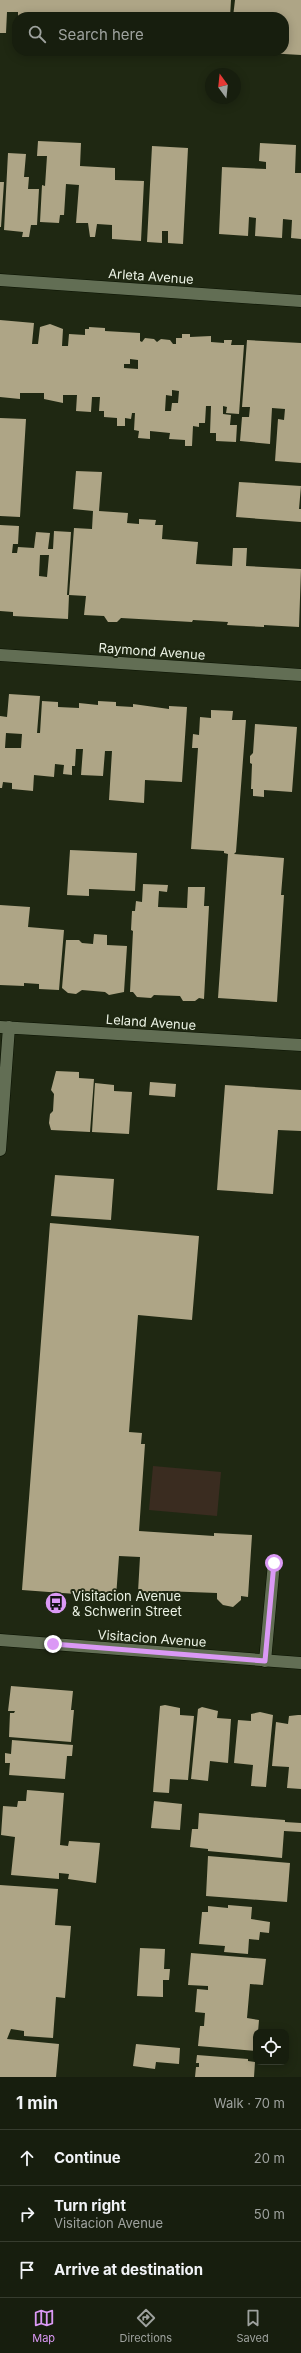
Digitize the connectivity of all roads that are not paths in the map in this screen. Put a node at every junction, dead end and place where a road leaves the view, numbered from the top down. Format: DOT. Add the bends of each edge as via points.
graph roads {
  1 [pos="0,280"];
  2 [pos="301,301"];
  3 [pos="0,655"];
  4 [pos="301,675"];
  5 [pos="5,1027"];
  6 [pos="301,1045"];
  7 [pos="0,1150"];
  8 [pos="274,1563"];
  9 [pos="0,1640"];
  10 [pos="265,1661"];
  11 [pos="301,1664"];
  1 -- 2 [label="street, Arleta Avenue"];
  3 -- 4 [label="street, Raymond Avenue"];
  5 -- 6 [label="street, Leland Avenue"];
  5 -- 7 [label="street"];
  8 -- 10 [label="street"];
  9 -- 10 [label="street, Visitacion Avenue"];
  10 -- 11 [label="street, Visitacion Avenue"];
}
